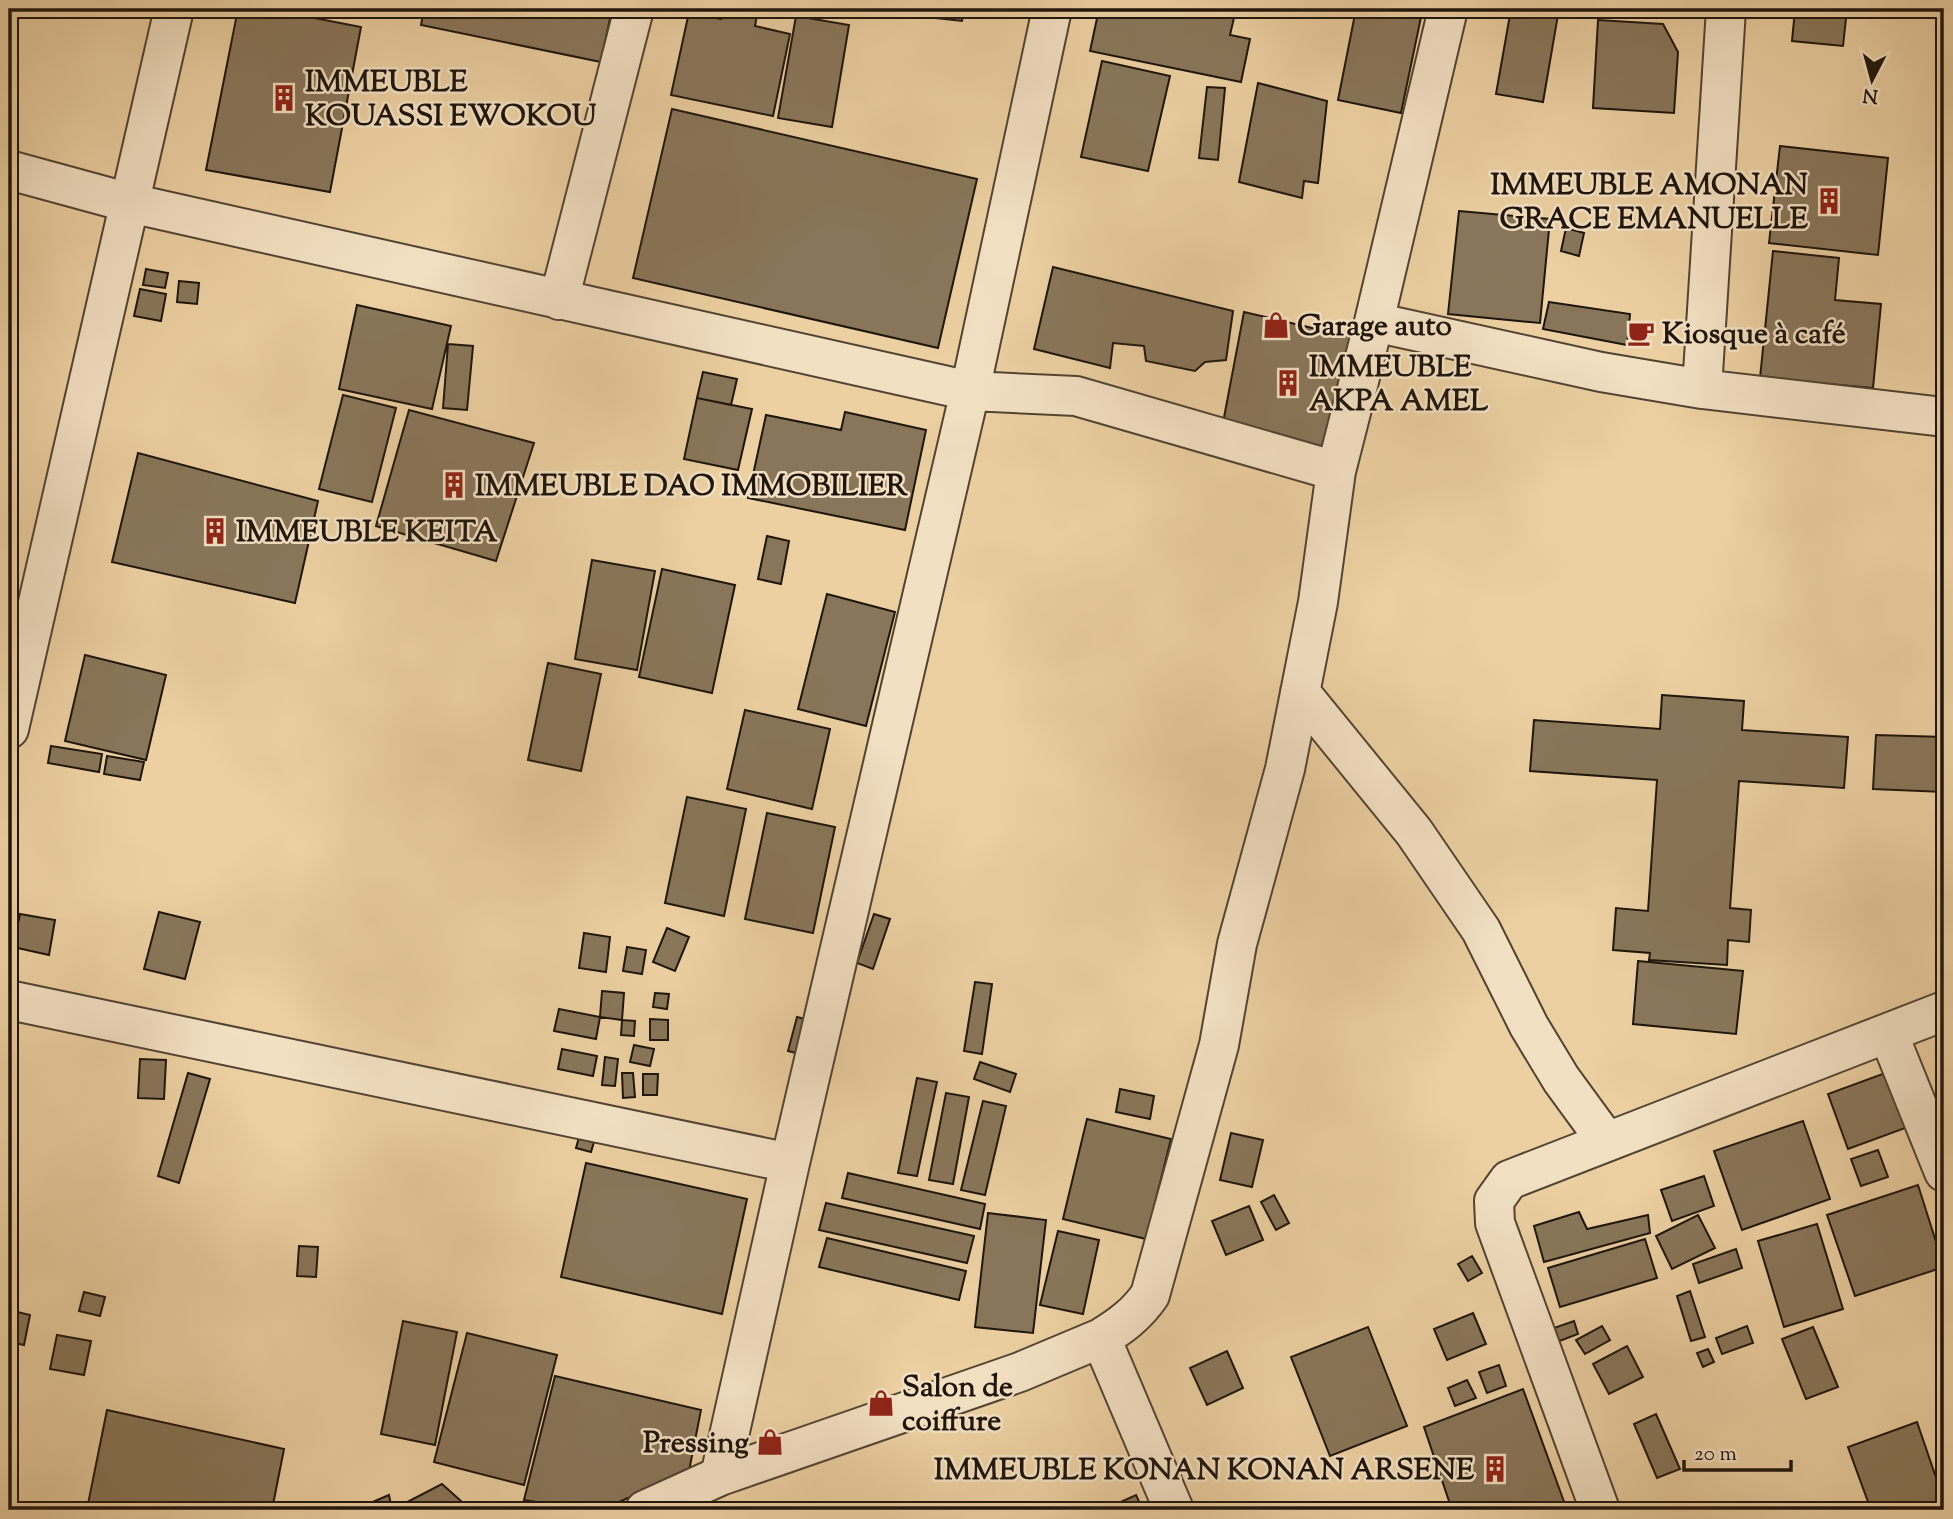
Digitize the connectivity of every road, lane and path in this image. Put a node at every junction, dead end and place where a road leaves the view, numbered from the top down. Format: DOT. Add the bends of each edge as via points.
graph roads {
  1 [pos="174,9"];
  2 [pos="634,9"];
  3 [pos="1052,9"];
  4 [pos="1448,9"];
  5 [pos="1726,9"];
  6 [pos="9,170"];
  7 [pos="130,203"];
  8 [pos="559,300"];
  9 [pos="1374,322"];
  10 [pos="1702,388"];
  11 [pos="970,391"];
  12 [pos="1944,417"];
  13 [pos="1336,471"];
  14 [pos="1300,692"];
  15 [pos="9,730"];
  16 [pos="9,1000"];
  17 [pos="1944,1011"];
  18 [pos="1888,1033"];
  19 [pos="1607,1142"];
  20 [pos="790,1163"];
  21 [pos="1944,1172"];
  22 [pos="1101,1338"];
  23 [pos="720,1476"];
  24 [pos="661,1507"];
  25 [pos="1174,1510"];
  26 [pos="1600,1510"];
  1 -- 7 [label="street"];
  2 -- 8 [label="street"];
  3 -- 11 [label="street"];
  4 -- 9 [label="street"];
  5 -- 10 [label="street"];
  6 -- 7 [label="street"];
  7 -- 8 [label="street"];
  7 -- 15 [label="street"];
  8 -- 11 [label="street"];
  9 -- 10 [label="street" via="1601,372"];
  9 -- 13 [label="street"];
  10 -- 12 [label="street"];
  11 -- 13 [label="street" via="1076,396"];
  11 -- 20 [label="street"];
  13 -- 14 [label="street"];
  14 -- 19 [label="street" via="1414,832 1474,919 1560,1079"];
  14 -- 22 [label="street" via="1285,769 1237,944 1219,1045 1150,1295 1124,1325"];
  16 -- 20 [label="street"];
  17 -- 18 [label="street"];
  18 -- 19 [label="street"];
  18 -- 21 [label="street"];
  19 -- 26 [label="street" via="1509,1180 1494,1201 1495,1223"];
  20 -- 23 [label="street"];
  22 -- 23 [label="street" via="1020,1372"];
  22 -- 25 [label="street"];
  23 -- 24 [label="street"];
}
